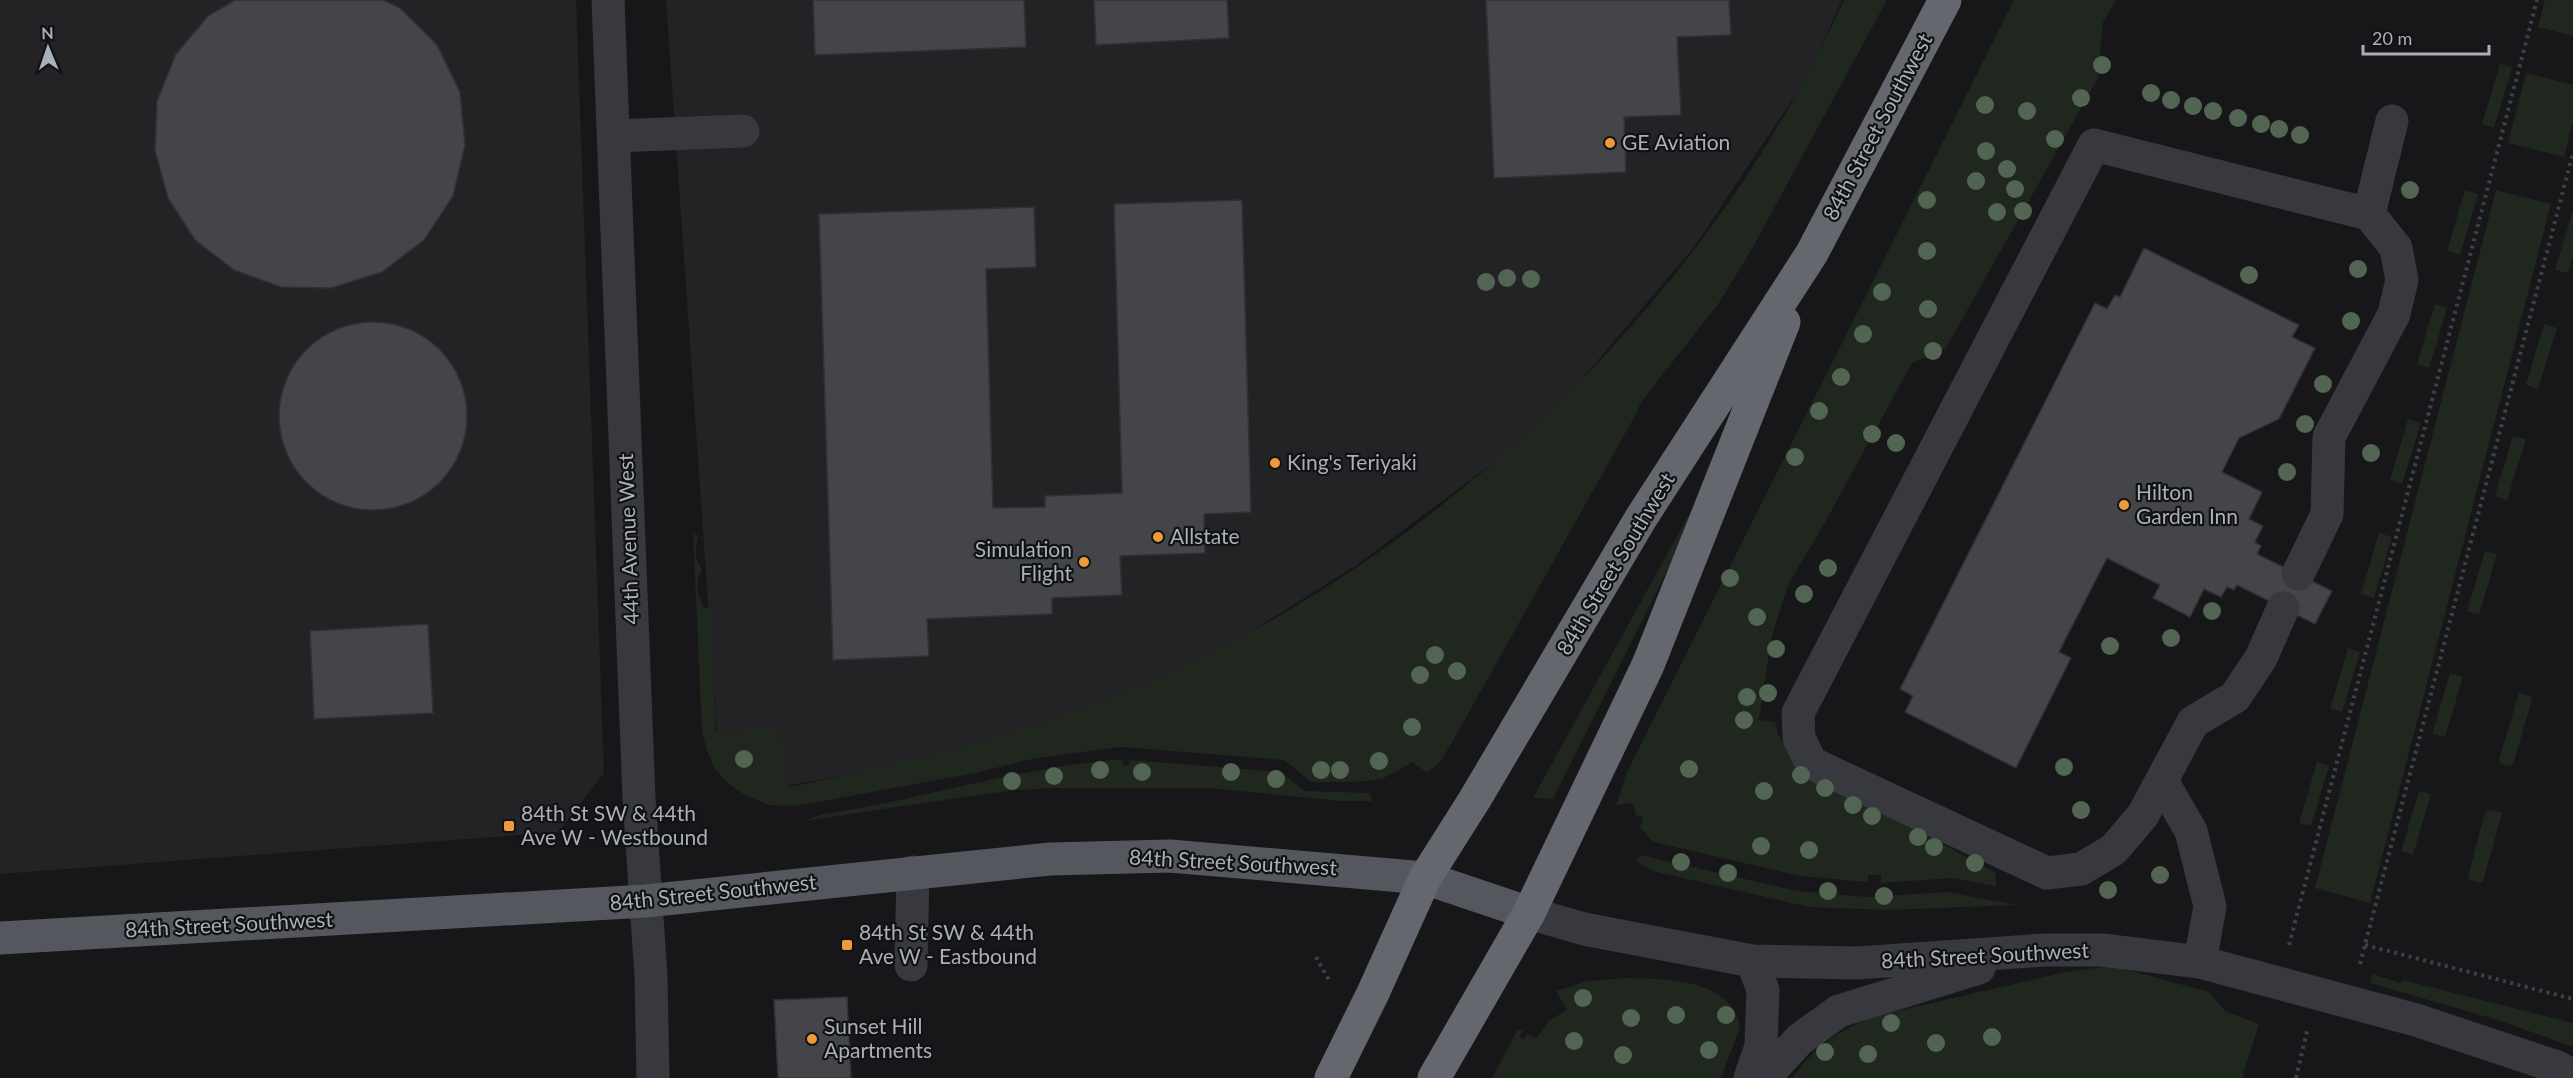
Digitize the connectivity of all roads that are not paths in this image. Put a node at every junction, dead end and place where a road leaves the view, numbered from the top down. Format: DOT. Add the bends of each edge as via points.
graph roads {
  1 [pos="608,0"];
  2 [pos="1945,0"];
  3 [pos="2392,121"];
  4 [pos="743,131"];
  5 [pos="614,136"];
  6 [pos="2369,214"];
  7 [pos="1812,253"];
  8 [pos="2298,574"];
  9 [pos="2283,608"];
  10 [pos="2162,781"];
  11 [pos="913,872"];
  12 [pos="1425,878"];
  13 [pos="646,901"];
  14 [pos="1529,913"];
  15 [pos="0,938"];
  16 [pos="2045,950"];
  17 [pos="1752,961"];
  18 [pos="2200,962"];
  19 [pos="911,965"];
  20 [pos="2573,1076"];
  21 [pos="653,1078"];
  22 [pos="1330,1078"];
  23 [pos="1434,1078"];
  24 [pos="1750,1078"];
  25 [pos="1764,1078"];
  1 -- 5 [label="street, 44th Avenue West"];
  2 -- 7 [label="highway, 84th Street Southwest"];
  3 -- 6 [label="street"];
  4 -- 5 [label="street"];
  5 -- 13 [label="street, 44th Avenue West"];
  6 -- 8 [label="street" via="2396,248 2402,280 2394,314 2329,437 2327,514"];
  6 -- 10 [label="street" via="2094,146 1798,713 1798,738 1811,763 2047,873 2081,869 2113,850 2143,815"];
  7 -- 12 [label="highway, 84th Street Southwest" via="1641,518"];
  7 -- 14 [label="highway, 84th Street Southwest" via="1648,665"];
  9 -- 10 [label="street" via="2261,658 2235,697 2193,722"];
  10 -- 18 [label="street" via="2192,831 2210,906"];
  11 -- 12 [label="main road, 84th Street Southwest" via="1050,859 1170,856"];
  11 -- 13 [label="main road, 84th Street Southwest"];
  11 -- 19 [label="street"];
  12 -- 14 [label="main road, 84th Street Southwest"];
  12 -- 22 [label="highway"];
  13 -- 15 [label="main road, 84th Street Southwest"];
  13 -- 21 [label="street, 44th Avenue West"];
  14 -- 17 [label="street, 84th Street Southwest" via="1584,929"];
  14 -- 23 [label="highway"];
  16 -- 17 [label="street, 84th Street Southwest" via="1857,963"];
  16 -- 18 [label="street, 84th Street Southwest" via="2102,950"];
  16 -- 25 [label="street" via="1839,1011 1800,1039"];
  17 -- 24 [label="street" via="1763,990 1761,1046"];
  18 -- 20 [label="street, 84th Street Southwest" via="2416,1020"];
}
